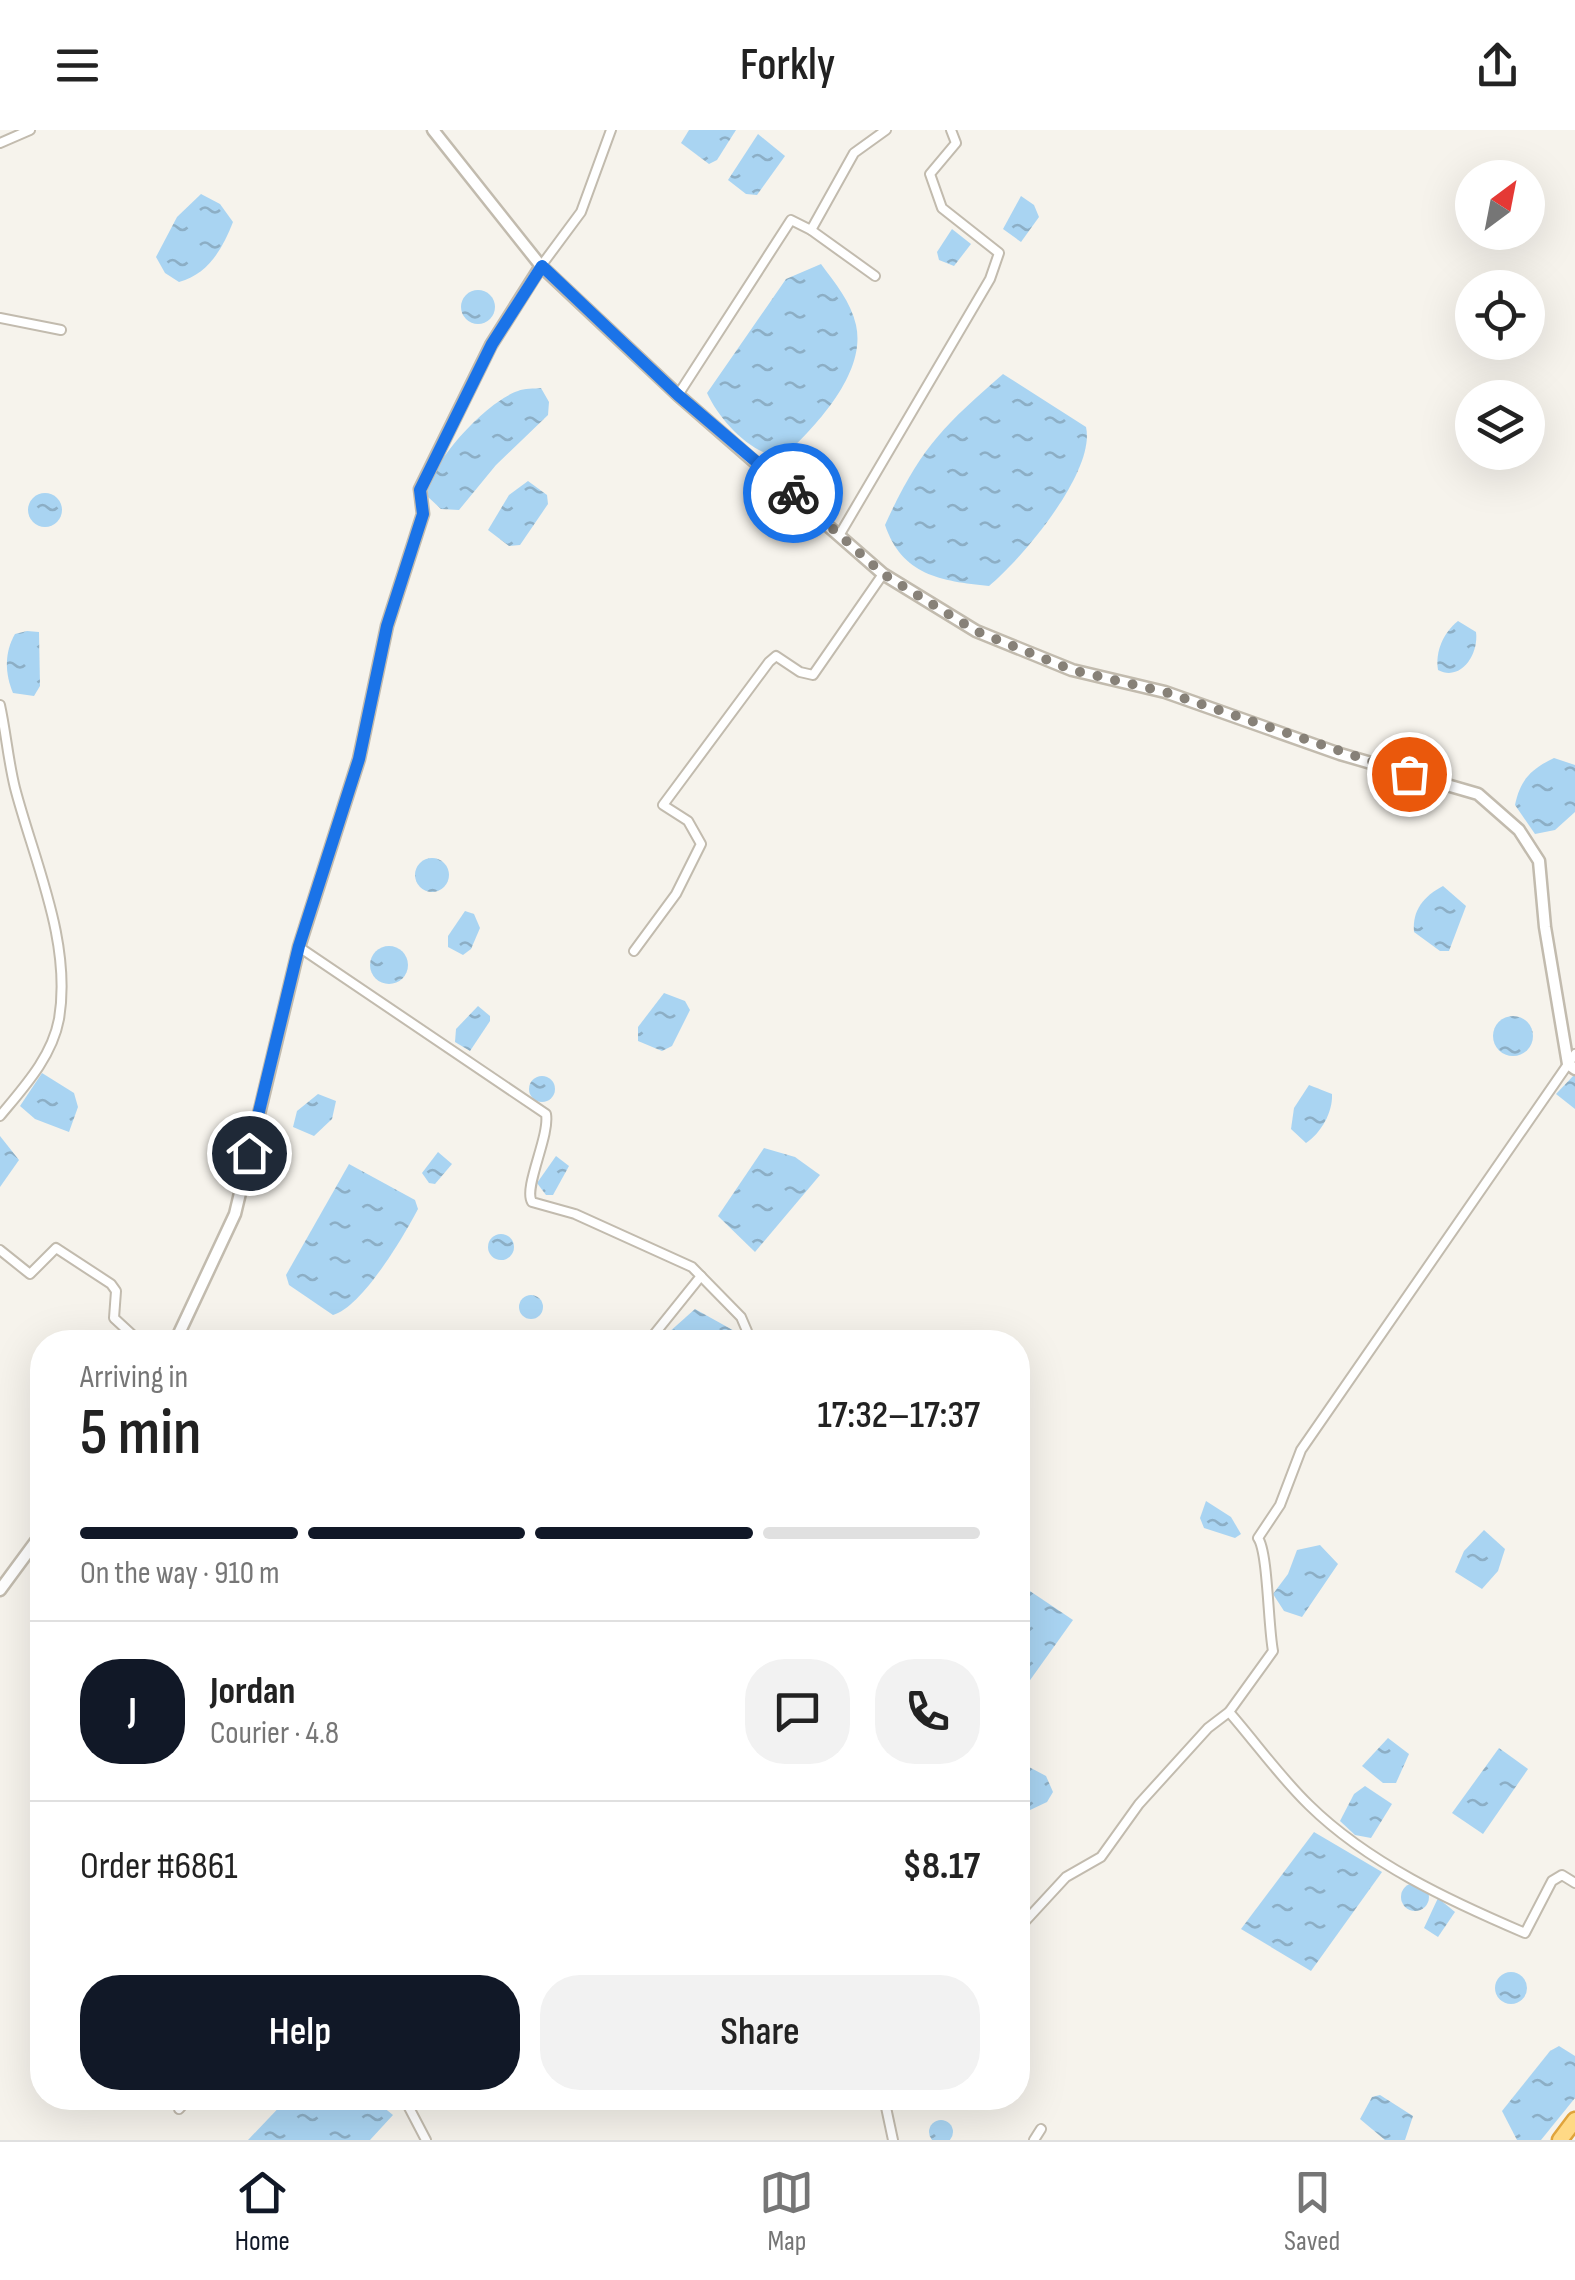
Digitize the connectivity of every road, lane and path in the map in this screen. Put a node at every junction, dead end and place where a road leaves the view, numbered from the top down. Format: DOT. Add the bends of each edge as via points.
graph roads {
  1 [pos="30,130"];
  2 [pos="433,130"];
  3 [pos="611,130"];
  4 [pos="886,130"];
  5 [pos="956,133"];
  6 [pos="0,143"];
  7 [pos="811,230"];
  8 [pos="542,266"];
  9 [pos="874,276"];
  10 [pos="0,318"];
  11 [pos="61,330"];
  12 [pos="678,395"];
  13 [pos="840,534"];
  14 [pos="883,574"];
  15 [pos="0,705"];
  16 [pos="299,946"];
  17 [pos="634,951"];
  18 [pos="1573,1062"];
  19 [pos="0,1116"];
  20 [pos="0,1250"];
  21 [pos="701,1276"];
  22 [pos="127,1330"];
  23 [pos="180,1330"];
  24 [pos="658,1330"];
  25 [pos="746,1330"];
  26 [pos="30,1549"];
  27 [pos="0,1590"];
  28 [pos="1229,1712"];
  29 [pos="1575,1883"];
  30 [pos="1030,1916"];
  31 [pos="410,2110"];
  32 [pos="887,2110"];
  33 [pos="1575,2120"];
  34 [pos="1042,2129"];
  35 [pos="426,2140"];
  36 [pos="893,2140"];
  37 [pos="1034,2140"];
  38 [pos="1560,2140"];
  1 -- 6 [label="street"];
  2 -- 8 [label="street"];
  3 -- 8 [label="street" via="581,212"];
  4 -- 7 [label="street" via="854,153"];
  5 -- 13 [label="street" via="930,174 933,185 942,208 999,253"];
  7 -- 9 [label="street"];
  7 -- 12 [label="street" via="791,220"];
  8 -- 12 [label="street"];
  8 -- 16 [label="street" via="492,344 420,490 423,514 387,626 359,759"];
  10 -- 11 [label="street"];
  12 -- 13 [label="street"];
  13 -- 14 [label="street"];
  14 -- 17 [label="street" via="813,675 776,656 770,662 663,804 688,821 701,844 676,894"];
  14 -- 18 [label="street" via="976,631 1072,670 1165,692 1478,794 1519,830 1539,862 1544,928"];
  15 -- 19 [label="street" via="14,784 50,906 60,991 51,1042"];
  16 -- 21 [label="street" via="546,1114 544,1149 528,1188 532,1202 680,1259"];
  16 -- 23 [label="street" via="235,1214"];
  18 -- 28 [label="street" via="1301,1450 1280,1505 1258,1538 1265,1548 1273,1650"];
  20 -- 22 [label="street" via="30,1274 56,1248 111,1284 114,1318"];
  21 -- 24 [label="street"];
  21 -- 25 [label="street"];
  26 -- 27 [label="street"];
  28 -- 29 [label="street" via="1290,1786 1341,1833 1452,1902 1526,1933 1552,1881 1562,1875"];
  28 -- 30 [label="street" via="1138,1804 1101,1857 1066,1876"];
  31 -- 35 [label="street"];
  32 -- 36 [label="street"];
  33 -- 38 [label="highway"];
  34 -- 37 [label="street"];
}
